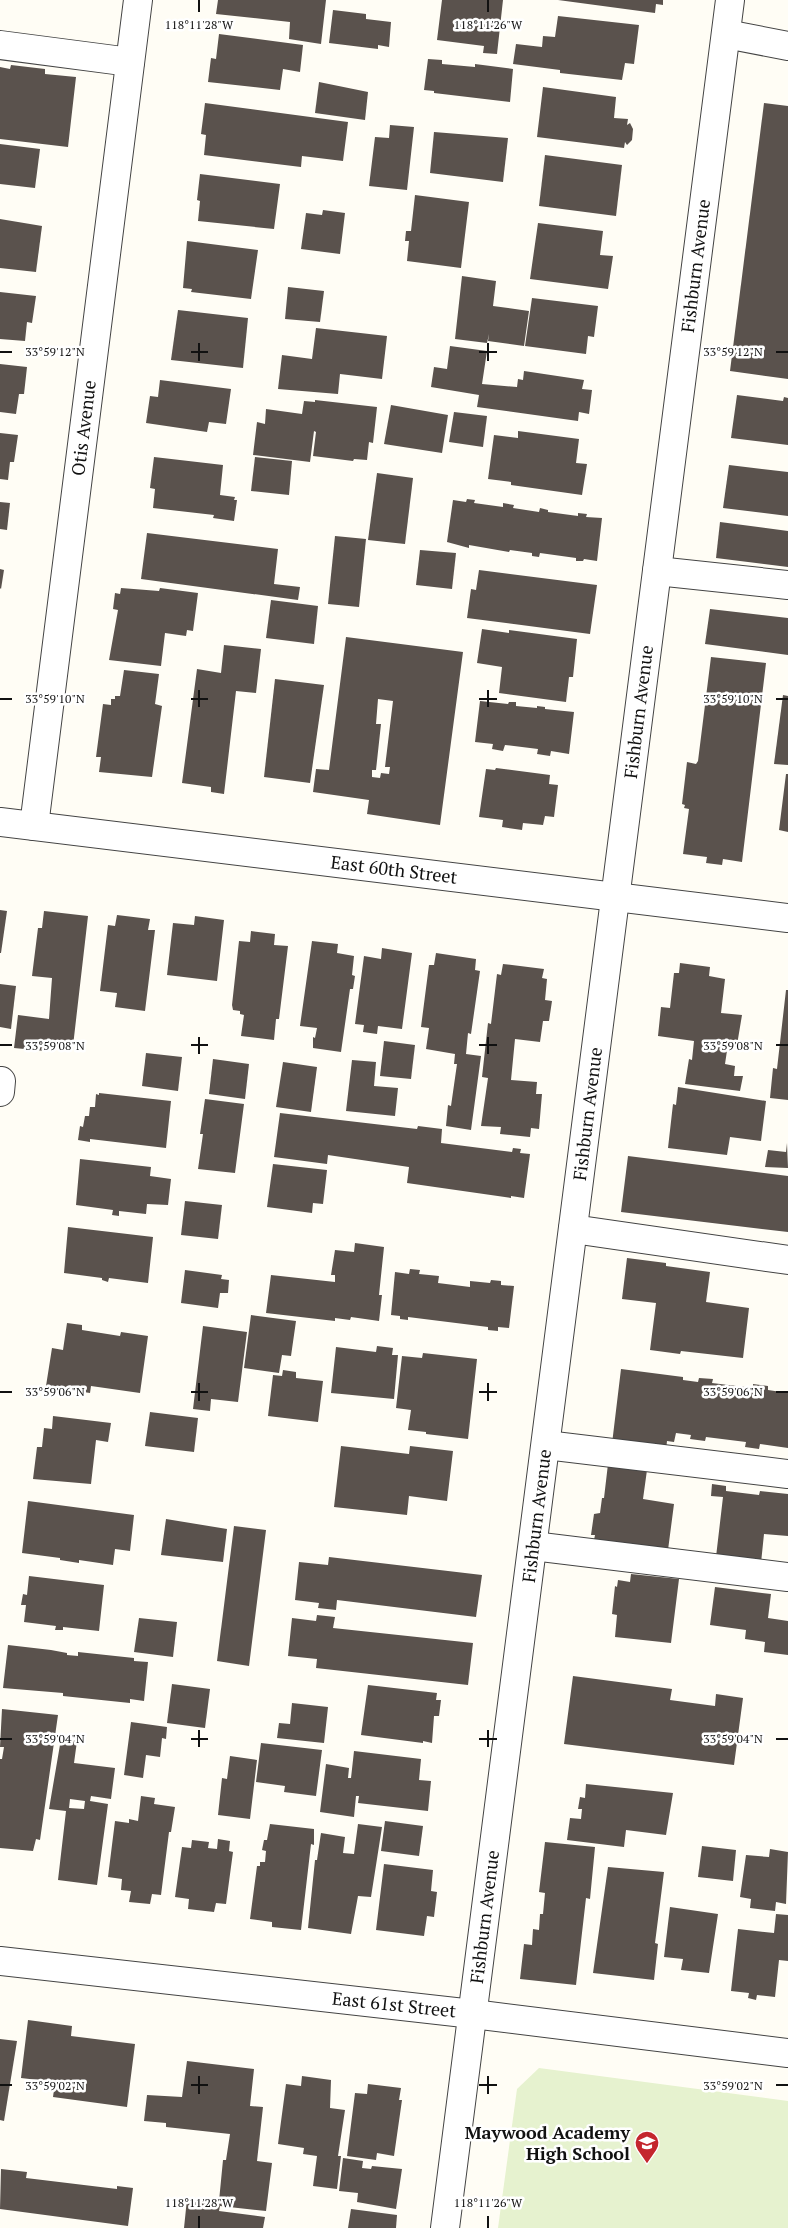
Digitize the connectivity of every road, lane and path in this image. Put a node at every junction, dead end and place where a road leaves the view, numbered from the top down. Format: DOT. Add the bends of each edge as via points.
graph roads {
  1 [pos="138,0"];
  2 [pos="730,0"];
  3 [pos="726,34"];
  4 [pos="0,45"];
  5 [pos="788,46"];
  6 [pos="130,62"];
  7 [pos="657,571"];
  8 [pos="788,585"];
  9 [pos="0,822"];
  10 [pos="34,826"];
  11 [pos="616,897"];
  12 [pos="788,918"];
  13 [pos="573,1229"];
  14 [pos="788,1260"];
  15 [pos="546,1445"];
  16 [pos="788,1474"];
  17 [pos="533,1546"];
  18 [pos="788,1577"];
  19 [pos="0,1962"];
  20 [pos="473,2014"];
  21 [pos="788,2053"];
  22 [pos="446,2228"];
  1 -- 6 [label="street, Otis Avenue"];
  2 -- 3 [label="street, Fishburn Avenue"];
  3 -- 5 [label="street"];
  3 -- 7 [label="street, Fishburn Avenue"];
  4 -- 6 [label="street"];
  6 -- 10 [label="street, Otis Avenue"];
  7 -- 8 [label="street"];
  7 -- 11 [label="street, Fishburn Avenue"];
  9 -- 10 [label="street, East 60th Street"];
  10 -- 11 [label="street, East 60th Street"];
  11 -- 12 [label="street, East 60th Street"];
  11 -- 13 [label="street, Fishburn Avenue"];
  13 -- 14 [label="street"];
  13 -- 15 [label="street, Fishburn Avenue"];
  15 -- 16 [label="street"];
  15 -- 17 [label="street, Fishburn Avenue"];
  17 -- 18 [label="street"];
  17 -- 20 [label="street, Fishburn Avenue"];
  19 -- 20 [label="street, East 61st Street"];
  20 -- 21 [label="street, East 61st Street"];
  20 -- 22 [label="street, Fishburn Avenue"];
}
